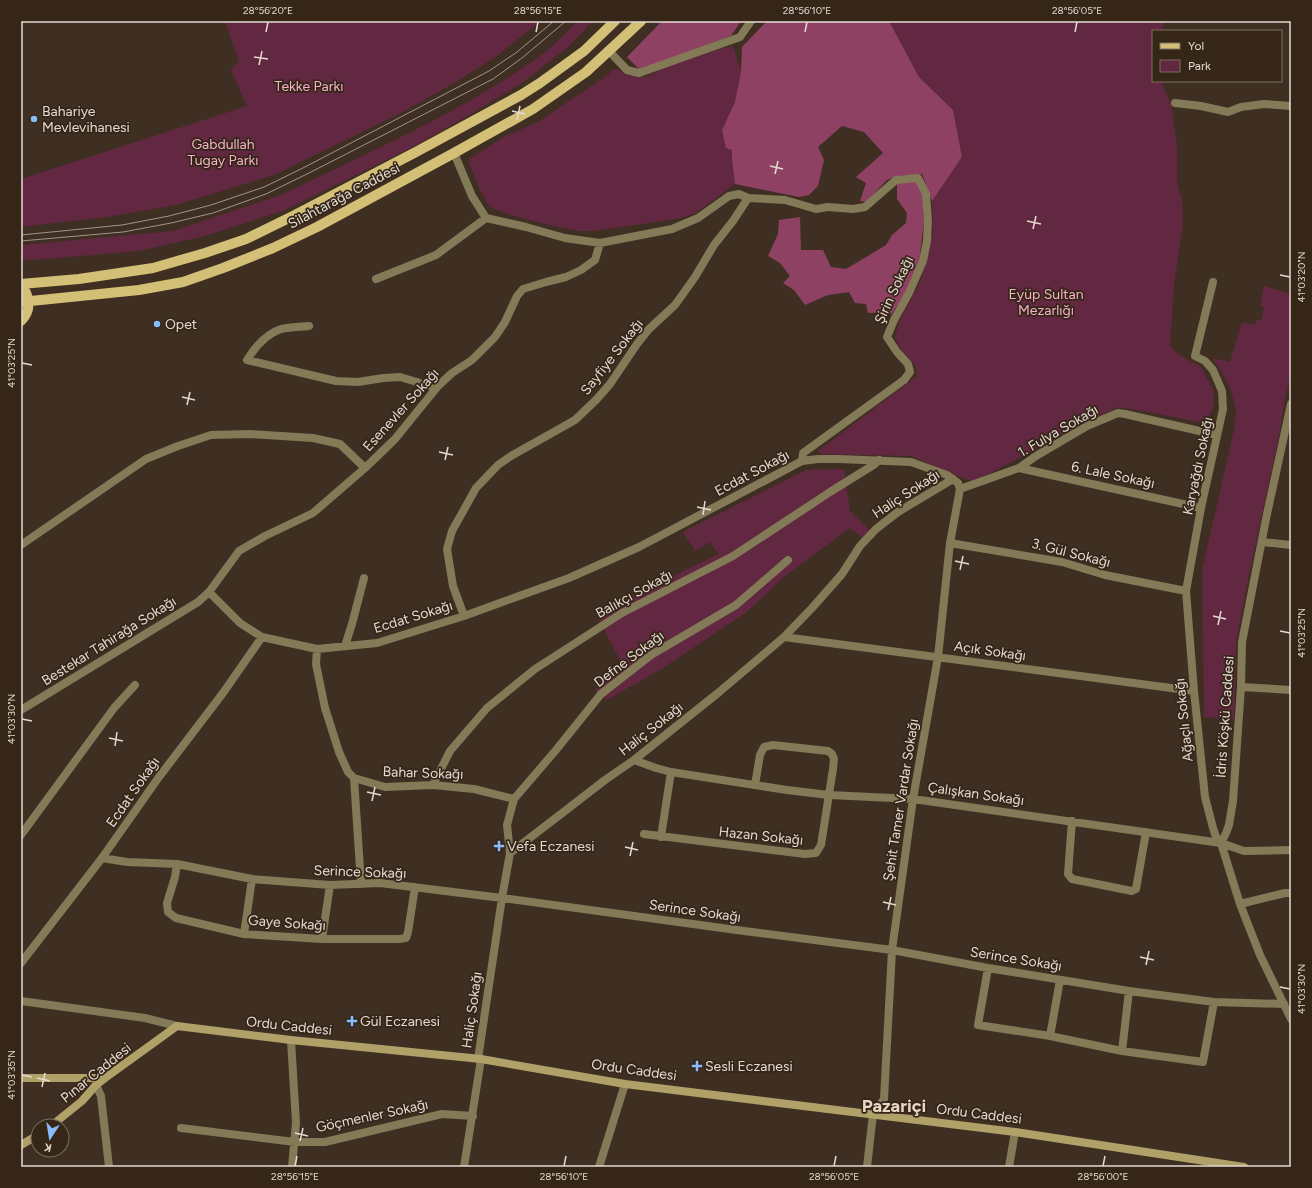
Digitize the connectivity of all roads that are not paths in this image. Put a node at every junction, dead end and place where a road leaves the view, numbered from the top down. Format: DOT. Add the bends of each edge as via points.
graph roads {
  1 [pos="615,21"];
  2 [pos="642,21"];
  3 [pos="751,21"];
  4 [pos="610,51"];
  5 [pos="1175,102"];
  6 [pos="1291,106"];
  7 [pos="454,153"];
  8 [pos="748,198"];
  9 [pos="486,218"];
  10 [pos="600,243"];
  11 [pos="376,279"];
  12 [pos="1213,282"];
  13 [pos="21,285"];
  14 [pos="25,302"];
  15 [pos="21,321"];
  16 [pos="309,326"];
  17 [pos="910,372"];
  18 [pos="438,386"];
  19 [pos="1291,404"];
  20 [pos="1217,435"];
  21 [pos="879,460"];
  22 [pos="802,461"];
  23 [pos="365,468"];
  24 [pos="1019,468"];
  25 [pos="953,479"];
  26 [pos="960,489"];
  27 [pos="1201,508"];
  28 [pos="1262,542"];
  29 [pos="950,543"];
  30 [pos="21,544"];
  31 [pos="1291,545"];
  32 [pos="788,560"];
  33 [pos="364,578"];
  34 [pos="1186,591"];
  35 [pos="208,592"];
  36 [pos="464,616"];
  37 [pos="262,637"];
  38 [pos="784,638"];
  39 [pos="345,646"];
  40 [pos="317,649"];
  41 [pos="938,657"];
  42 [pos="135,685"];
  43 [pos="1241,687"];
  44 [pos="1291,690"];
  45 [pos="1194,691"];
  46 [pos="21,710"];
  47 [pos="634,760"];
  48 [pos="671,772"];
  49 [pos="354,778"];
  50 [pos="433,785"];
  51 [pos="755,785"];
  52 [pos="829,795"];
  53 [pos="514,798"];
  54 [pos="913,798"];
  55 [pos="1072,821"];
  56 [pos="1146,832"];
  57 [pos="644,834"];
  58 [pos="21,835"];
  59 [pos="661,837"];
  60 [pos="1221,843"];
  61 [pos="1291,850"];
  62 [pos="510,853"];
  63 [pos="102,858"];
  64 [pos="177,864"];
  65 [pos="252,879"];
  66 [pos="361,884"];
  67 [pos="330,885"];
  68 [pos="415,887"];
  69 [pos="1291,893"];
  70 [pos="502,898"];
  71 [pos="1240,904"];
  72 [pos="244,934"];
  73 [pos="322,939"];
  74 [pos="892,950"];
  75 [pos="21,963"];
  76 [pos="988,968"];
  77 [pos="1060,980"];
  78 [pos="1129,991"];
  79 [pos="21,1001"];
  80 [pos="1214,1002"];
  81 [pos="1284,1004"];
  82 [pos="1291,1019"];
  83 [pos="177,1026"];
  84 [pos="1050,1036"];
  85 [pos="290,1040"];
  86 [pos="1122,1051"];
  87 [pos="480,1059"];
  88 [pos="21,1078"];
  89 [pos="106,1078"];
  90 [pos="625,1084"];
  91 [pos="96,1086"];
  92 [pos="873,1114"];
  93 [pos="473,1116"];
  94 [pos="61,1118"];
  95 [pos="181,1128"];
  96 [pos="1015,1132"];
  97 [pos="30,1140"];
  98 [pos="295,1142"];
  99 [pos="21,1145"];
  100 [pos="109,1167"];
  101 [pos="292,1167"];
  102 [pos="464,1167"];
  103 [pos="599,1167"];
  104 [pos="867,1167"];
  105 [pos="1009,1167"];
  106 [pos="1244,1167"];
  1 -- 13 [label="main road, Silahtarağa Caddesi" via="584,51 521,96 246,239 153,268"];
  2 -- 4 [label="main road, Silahtarağa Caddesi"];
  3 -- 4 [label="street" via="740,37 639,73 627,70"];
  4 -- 7 [label="main road, Silahtarağa Caddesi" via="586,72 533,109"];
  5 -- 6 [label="street" via="1228,112 1241,107 1264,104"];
  7 -- 9 [label="street" via="472,196"];
  7 -- 14 [label="main road, Silahtarağa Caddesi" via="273,248 183,282 139,290"];
  8 -- 10 [label="street" via="739,194 730,196 698,218 672,229"];
  8 -- 17 [label="street, Şirin Sokağı" via="785,200 816,209 853,209 865,207 896,180 918,178 926,194 927,241 923,261 910,293 887,337 908,364"];
  8 -- 36 [label="street, Sayfiye Sokağı" via="676,305 649,329 596,400 575,420 498,465 476,488 452,531 447,549 453,586"];
  9 -- 10 [label="street" via="565,238"];
  9 -- 11 [label="street" via="436,255"];
  10 -- 18 [label="street, Esenevler Sokağı" via="595,260 581,270 523,289 494,337 472,360"];
  12 -- 20 [label="street, Karyağdı Sokağı" via="1195,356 1205,361 1213,370 1222,391 1223,409"];
  13 -- 14 [label="main road" via="26,292"];
  14 -- 15 [label="main road" via="28,312"];
  16 -- 18 [label="street" via="281,329 267,336 247,360 336,381 358,382 400,377 426,386"];
  17 -- 22 [label="street, Ecdat Sokağı" via="904,380 803,453"];
  18 -- 23 [label="street, Esenevler Sokağı" via="395,438"];
  19 -- 28 [label="street, İdris Köşkü Caddesi"];
  20 -- 24 [label="street, 1. Fulya Sokağı" via="1118,413 1087,426"];
  20 -- 27 [label="street, Karyağdı Sokağı"];
  21 -- 22 [label="street"];
  21 -- 25 [label="street" via="911,462"];
  21 -- 50 [label="street, Balıkçı Sokağı" via="733,556 622,613 535,669 487,708 450,751"];
  22 -- 36 [label="street, Ecdat Sokağı" via="639,547 569,578"];
  23 -- 30 [label="street" via="340,444 313,438 249,434 211,435 146,459"];
  23 -- 35 [label="street, Esenevler Sokağı" via="313,513 239,551"];
  24 -- 26 [label="street, 1. Fulya Sokağı"];
  24 -- 27 [label="street, 6. Lale Sokağı"];
  25 -- 26 [label="street"];
  25 -- 38 [label="street, Haliç Sokağı" via="898,512 876,530 860,546 842,574"];
  26 -- 29 [label="street, Şehit Tamer Vardar Sokağı"];
  27 -- 34 [label="street, Karyağdı Sokağı"];
  28 -- 31 [label="street"];
  28 -- 43 [label="street, İdris Köşkü Caddesi" via="1242,642"];
  29 -- 34 [label="street, 3. Gül Sokağı" via="1062,562 1105,575"];
  29 -- 41 [label="street, Şehit Tamer Vardar Sokağı"];
  32 -- 53 [label="street, Defne Sokağı" via="736,605 651,655 601,694"];
  33 -- 39 [label="street"];
  34 -- 45 [label="street, Ağaçlı Sokağı"];
  35 -- 37 [label="street" via="240,623"];
  35 -- 46 [label="street, Bestekar Tahirağa Sokağı" via="198,602"];
  36 -- 39 [label="street, Ecdat Sokağı" via="377,643"];
  37 -- 40 [label="street, Ecdat Sokağı"];
  37 -- 63 [label="street, Ecdat Sokağı"];
  38 -- 41 [label="street, Açık Sokağı"];
  38 -- 47 [label="street, Haliç Sokağı"];
  39 -- 40 [label="street, Ecdat Sokağı"];
  40 -- 49 [label="street" via="316,664 325,708 339,752 348,772"];
  41 -- 45 [label="street, Açık Sokağı"];
  41 -- 54 [label="street, Şehit Tamer Vardar Sokağı"];
  42 -- 58 [label="street" via="114,708"];
  43 -- 44 [label="street"];
  43 -- 60 [label="street, İdris Köşkü Caddesi" via="1232,809 1229,825"];
  45 -- 60 [label="street, Ağaçlı Sokağı" via="1205,797 1216,837"];
  47 -- 48 [label="street, Çalışkan Sokağı"];
  47 -- 62 [label="street, Haliç Sokağı"];
  48 -- 51 [label="street, Çalışkan Sokağı"];
  48 -- 59 [label="street"];
  49 -- 50 [label="street, Bahar Sokağı" via="385,788"];
  49 -- 66 [label="street"];
  50 -- 53 [label="street, Bahar Sokağı" via="474,789"];
  51 -- 52 [label="street, Çalışkan Sokağı"];
  51 -- 52 [label="street" via="760,755 764,747 773,745 828,751 834,759"];
  52 -- 54 [label="street, Çalışkan Sokağı"];
  52 -- 59 [label="street, Hazan Sokağı" via="821,845 816,853 805,854"];
  53 -- 62 [label="street, Defne Sokağı" via="507,824"];
  54 -- 55 [label="street, Çalışkan Sokağı"];
  54 -- 74 [label="street, Şehit Tamer Vardar Sokağı"];
  55 -- 56 [label="street, Çalışkan Sokağı"];
  55 -- 56 [label="street" via="1068,874 1072,879 1132,891 1136,889"];
  56 -- 60 [label="street, Çalışkan Sokağı"];
  57 -- 59 [label="street, Hazan Sokağı"];
  60 -- 61 [label="street, Çalışkan Sokağı" via="1244,851"];
  60 -- 71 [label="street"];
  62 -- 70 [label="street, Haliç Sokağı"];
  63 -- 64 [label="street, Serince Sokağı"];
  63 -- 75 [label="street, Ecdat Sokağı"];
  64 -- 65 [label="street, Serince Sokağı"];
  64 -- 72 [label="street, Gaye Sokağı" via="167,903 168,912 176,918"];
  65 -- 67 [label="street, Serince Sokağı"];
  65 -- 72 [label="street"];
  66 -- 67 [label="street, Serince Sokağı"];
  66 -- 68 [label="street, Serince Sokağı" via="380,883"];
  67 -- 73 [label="street"];
  68 -- 70 [label="street, Serince Sokağı"];
  68 -- 73 [label="street, Gaye Sokağı" via="406,938"];
  69 -- 71 [label="street"];
  70 -- 74 [label="street, Serince Sokağı"];
  70 -- 87 [label="street, Haliç Sokağı"];
  71 -- 81 [label="street" via="1260,955"];
  72 -- 73 [label="street, Gaye Sokağı"];
  74 -- 76 [label="street, Serince Sokağı"];
  74 -- 92 [label="street, Şehit Tamer Vardar Sokağı" via="884,1099"];
  76 -- 77 [label="street, Serince Sokağı"];
  76 -- 84 [label="street" via="978,1024"];
  77 -- 78 [label="street, Serince Sokağı"];
  77 -- 84 [label="street"];
  78 -- 80 [label="street, Serince Sokağı"];
  78 -- 86 [label="street"];
  79 -- 83 [label="street, Ordu Caddesi" via="145,1018"];
  80 -- 81 [label="street, Serince Sokağı"];
  80 -- 86 [label="street" via="1203,1062"];
  81 -- 82 [label="street"];
  83 -- 85 [label="main road, Ordu Caddesi"];
  83 -- 89 [label="main road, Pınar Caddesi"];
  84 -- 86 [label="street"];
  85 -- 87 [label="main road, Ordu Caddesi"];
  85 -- 98 [label="street"];
  87 -- 90 [label="main road, Ordu Caddesi"];
  87 -- 93 [label="street, Haliç Sokağı"];
  88 -- 89 [label="main road"];
  89 -- 91 [label="main road, Pınar Caddesi"];
  90 -- 92 [label="main road, Ordu Caddesi"];
  90 -- 103 [label="street"];
  91 -- 94 [label="main road, Pınar Caddesi"];
  91 -- 100 [label="street" via="100,1096"];
  92 -- 96 [label="main road, Ordu Caddesi"];
  92 -- 104 [label="street"];
  93 -- 98 [label="street, Göçmenler Sokağı" via="442,1114 325,1142"];
  93 -- 102 [label="street, Haliç Sokağı"];
  95 -- 98 [label="street, Göçmenler Sokağı"];
  96 -- 105 [label="street"];
  96 -- 106 [label="main road, Ordu Caddesi"];
  97 -- 99 [label="main road"];
  98 -- 101 [label="street"];
}
